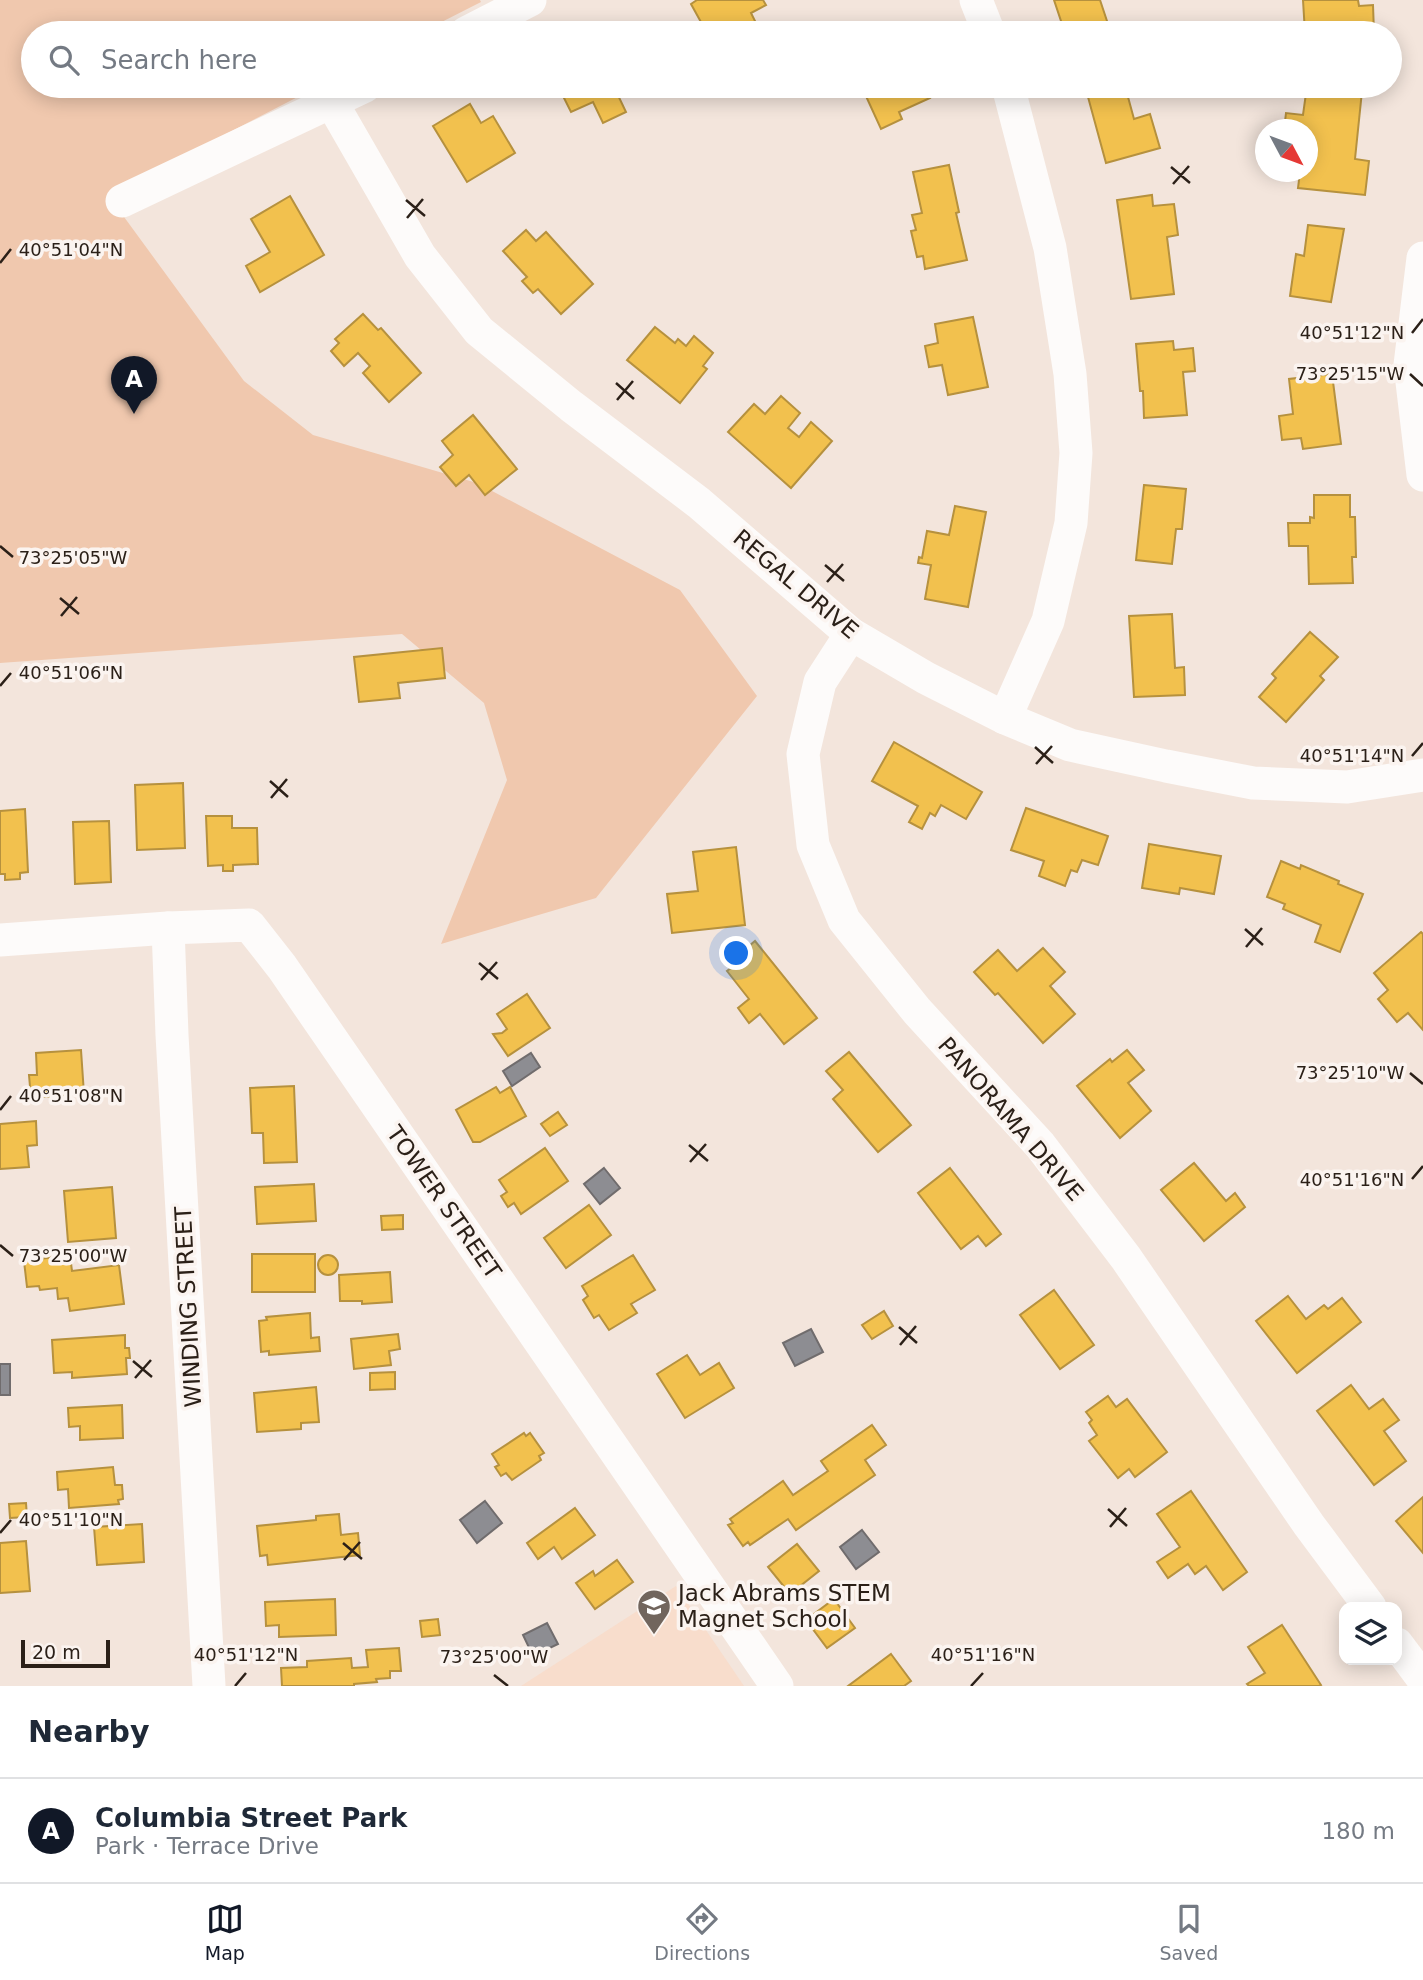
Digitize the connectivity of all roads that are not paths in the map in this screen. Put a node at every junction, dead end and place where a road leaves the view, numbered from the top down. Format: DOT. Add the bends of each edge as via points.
graph roads {
  1 [pos="530,0"];
  2 [pos="976,0"];
  3 [pos="489,21"];
  4 [pos="984,21"];
  5 [pos="342,98"];
  6 [pos="1011,98"];
  7 [pos="332,103"];
  8 [pos="122,201"];
  9 [pos="1423,258"];
  10 [pos="1417,365"];
  11 [pos="1423,475"];
  12 [pos="851,634"];
  13 [pos="1005,718"];
  14 [pos="1423,775"];
  15 [pos="168,928"];
  16 [pos="0,940"];
  17 [pos="1366,1602"];
  18 [pos="1402,1650"];
  19 [pos="1423,1679"];
  20 [pos="209,1686"];
  21 [pos="777,1686"];
  1 -- 3 [label="street"];
  2 -- 4 [label="street"];
  5 -- 7 [label="street"];
  6 -- 13 [label="street" via="1050,248 1070,374 1076,453 1070,523 1048,621"];
  7 -- 8 [label="street"];
  7 -- 12 [label="street, REGAL DRIVE" via="420,257 479,331 699,503"];
  9 -- 10 [label="street"];
  10 -- 11 [label="street"];
  12 -- 13 [label="street, REGAL DRIVE"];
  12 -- 17 [label="street, PANORAMA DRIVE" via="820,682 803,754 813,845 844,920 917,1011 1056,1165"];
  13 -- 14 [label="street, REGAL DRIVE" via="1070,745 1253,783 1346,787"];
  15 -- 16 [label="street, TOWER STREET"];
  15 -- 20 [label="street, WINDING STREET"];
  15 -- 21 [label="street, TOWER STREET" via="248,925 280,964"];
  18 -- 19 [label="street"];
}
